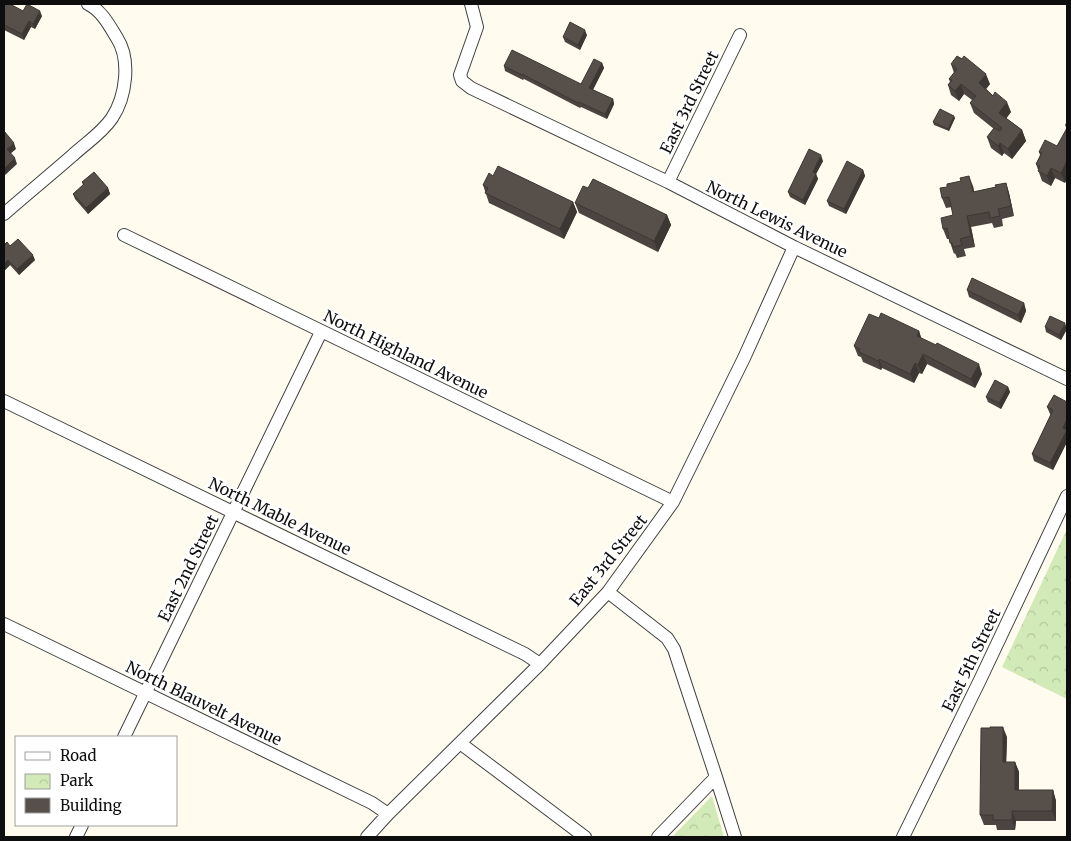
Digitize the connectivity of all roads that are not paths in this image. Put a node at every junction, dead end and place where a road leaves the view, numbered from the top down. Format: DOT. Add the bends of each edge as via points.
graph roads {
  1 [pos="88,4"];
  2 [pos="471,4"];
  3 [pos="740,35"];
  4 [pos="668,182"];
  5 [pos="4,214"];
  6 [pos="124,235"];
  7 [pos="794,247"];
  8 [pos="321,332"];
  9 [pos="1067,379"];
  10 [pos="4,401"];
  11 [pos="1067,496"];
  12 [pos="673,502"];
  13 [pos="234,512"];
  14 [pos="608,592"];
  15 [pos="4,624"];
  16 [pos="540,664"];
  17 [pos="145,692"];
  18 [pos="124,736"];
  19 [pos="460,743"];
  20 [pos="716,777"];
  21 [pos="388,814"];
  22 [pos="367,837"];
  23 [pos="585,837"];
  24 [pos="658,837"];
  25 [pos="734,837"];
  26 [pos="903,837"];
  1 -- 5 [label="street" via="100,13 120,43 125,82 119,106 104,128"];
  2 -- 4 [label="street, North Lewis Avenue" via="477,28 460,75 462,81"];
  3 -- 4 [label="street, East 3rd Street"];
  4 -- 7 [label="street, North Lewis Avenue"];
  6 -- 8 [label="street, North Highland Avenue"];
  7 -- 9 [label="street, North Lewis Avenue"];
  7 -- 12 [label="street, East 3rd Street"];
  8 -- 12 [label="street, North Highland Avenue"];
  8 -- 13 [label="street, East 2nd Street"];
  10 -- 13 [label="street, North Mable Avenue"];
  11 -- 26 [label="street, East 5th Street"];
  12 -- 14 [label="street, East 3rd Street"];
  13 -- 16 [label="street, North Mable Avenue"];
  13 -- 17 [label="street, East 2nd Street"];
  14 -- 16 [label="street, East 3rd Street"];
  14 -- 20 [label="street" via="667,638 674,649"];
  15 -- 17 [label="street, North Blauvelt Avenue"];
  16 -- 19 [label="street, East 3rd Street"];
  17 -- 18 [label="street, East 2nd Street"];
  17 -- 21 [label="street, North Blauvelt Avenue" via="372,802"];
  19 -- 21 [label="street, East 3rd Street"];
  19 -- 23 [label="street"];
  20 -- 24 [label="street"];
  20 -- 25 [label="street"];
  21 -- 22 [label="street, East 3rd Street"];
}
